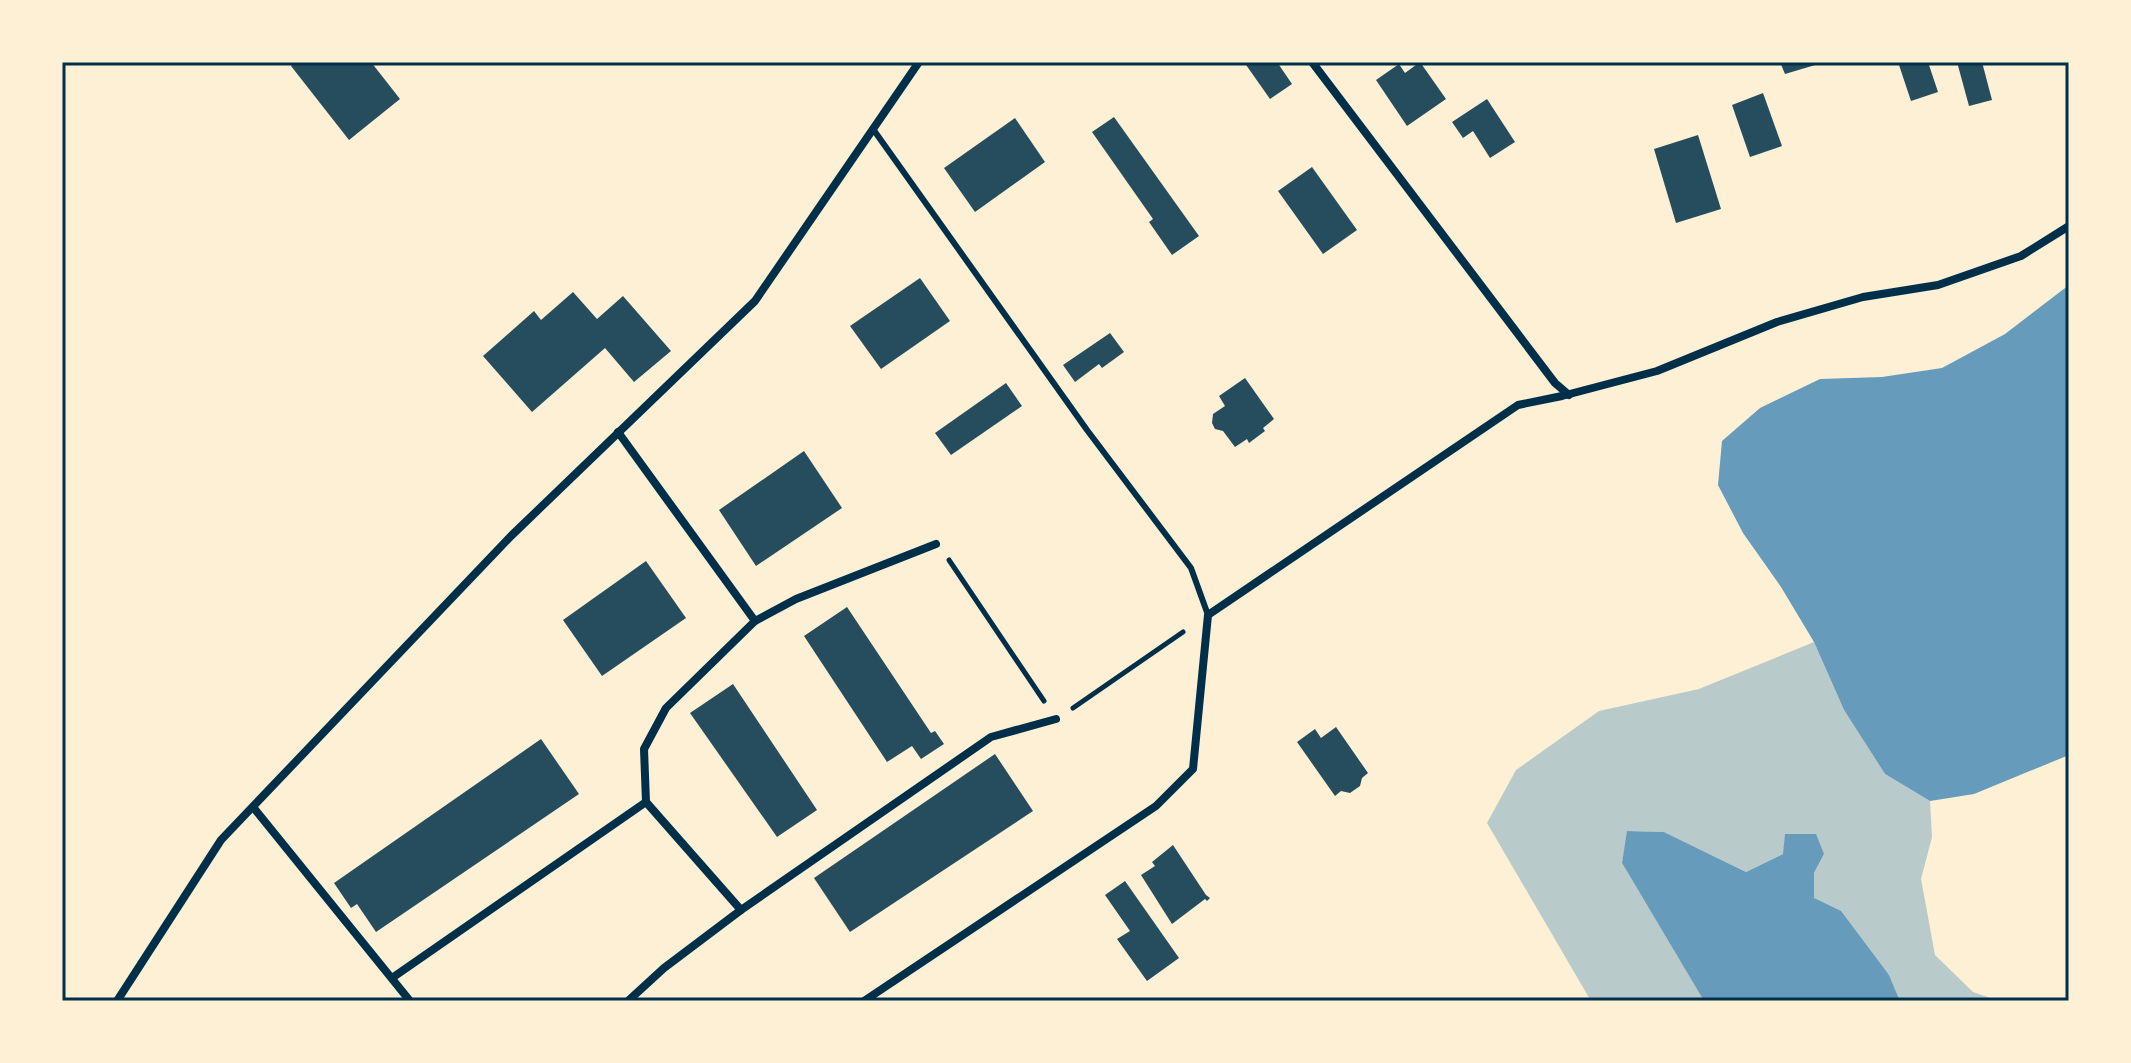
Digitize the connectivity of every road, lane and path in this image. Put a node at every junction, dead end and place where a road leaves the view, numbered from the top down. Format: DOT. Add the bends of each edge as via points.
graph roads {
  1 [pos="919,62"];
  2 [pos="1312,62"];
  3 [pos="873,129"];
  4 [pos="2069,226"];
  5 [pos="1569,395"];
  6 [pos="618,432"];
  7 [pos="936,544"];
  8 [pos="1208,615"];
  9 [pos="755,621"];
  10 [pos="1056,719"];
  11 [pos="646,802"];
  12 [pos="253,807"];
  13 [pos="741,910"];
  14 [pos="392,978"];
  15 [pos="117,1001"];
  16 [pos="410,1001"];
  17 [pos="628,1001"];
  18 [pos="864,1001"];
  1 -- 3 [label="street"];
  2 -- 5 [label="street"];
  3 -- 6 [label="street" via="755,301"];
  3 -- 8 [label="lane" via="1191,568"];
  4 -- 5 [label="street" via="2021,256 1938,285 1863,297 1777,322 1657,371"];
  5 -- 8 [label="street" via="1518,405"];
  6 -- 9 [label="street"];
  6 -- 12 [label="street" via="511,536"];
  7 -- 9 [label="street" via="796,599"];
  7 -- 10 [label="path"];
  8 -- 10 [label="path"];
  8 -- 18 [label="street" via="1193,769 1156,806"];
  9 -- 11 [label="street" via="666,708 644,749"];
  10 -- 13 [label="street" via="991,737"];
  11 -- 13 [label="street"];
  11 -- 14 [label="street"];
  12 -- 14 [label="street"];
  12 -- 15 [label="street" via="221,840"];
  13 -- 17 [label="street"];
  14 -- 16 [label="street"];
}
